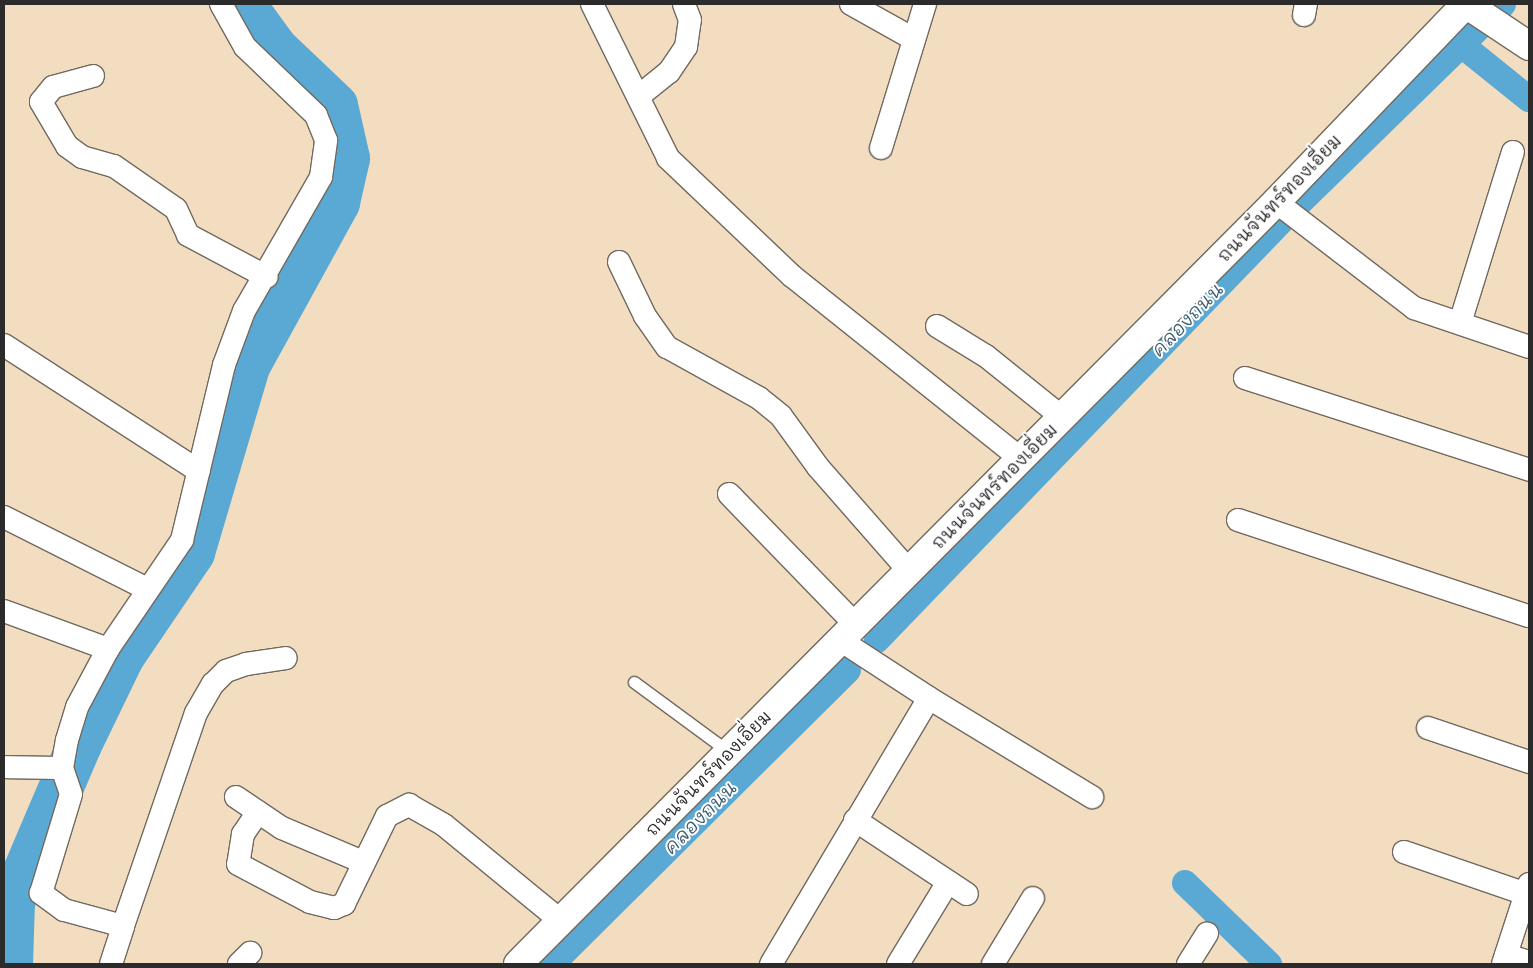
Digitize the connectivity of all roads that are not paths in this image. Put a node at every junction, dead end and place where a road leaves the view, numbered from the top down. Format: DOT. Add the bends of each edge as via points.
graph roads {
  1 [pos="221,4"];
  2 [pos="592,4"];
  3 [pos="684,4"];
  4 [pos="851,4"];
  5 [pos="925,4"];
  6 [pos="1471,7"];
  7 [pos="914,39"];
  8 [pos="1521,39"];
  9 [pos="93,76"];
  10 [pos="639,96"];
  11 [pos="881,148"];
  12 [pos="1513,152"];
  13 [pos="1276,202"];
  14 [pos="619,262"];
  15 [pos="267,277"];
  16 [pos="1460,323"];
  17 [pos="937,326"];
  18 [pos="4,345"];
  19 [pos="1529,347"];
  20 [pos="1245,378"];
  21 [pos="1062,417"];
  22 [pos="1020,459"];
  23 [pos="1529,470"];
  24 [pos="199,471"];
  25 [pos="729,494"];
  26 [pos="4,517"];
  27 [pos="1238,520"];
  28 [pos="909,571"];
  29 [pos="148,589"];
  30 [pos="4,611"];
  31 [pos="1529,616"];
  32 [pos="848,632"];
  33 [pos="108,649"];
  34 [pos="286,658"];
  35 [pos="634,682"];
  36 [pos="929,698"];
  37 [pos="1428,728"];
  38 [pos="729,752"];
  39 [pos="1529,762"];
  40 [pos="4,766"];
  41 [pos="66,776"];
  42 [pos="236,797"];
  43 [pos="1092,797"];
  44 [pos="258,812"];
  45 [pos="855,820"];
  46 [pos="1404,852"];
  47 [pos="363,862"];
  48 [pos="948,882"];
  49 [pos="1528,889"];
  50 [pos="967,894"];
  51 [pos="1033,898"];
  52 [pos="561,920"];
  53 [pos="123,926"];
  54 [pos="1207,933"];
  55 [pos="1505,959"];
  56 [pos="1529,962"];
  57 [pos="112,964"];
  58 [pos="518,964"];
  59 [pos="771,964"];
  60 [pos="898,964"];
  61 [pos="993,964"];
  62 [pos="1188,964"];
  1 -- 15 [label="street" via="244,47 316,114 326,140 321,177"];
  2 -- 10 [label="street"];
  3 -- 10 [label="street" via="690,20 686,47 669,72"];
  4 -- 7 [label="street"];
  5 -- 7 [label="street"];
  6 -- 8 [label="street"];
  6 -- 13 [label="street, ถนนจันทร์ทองเอี่ยม"];
  7 -- 11 [label="street"];
  9 -- 15 [label="street" via="53,87 40,102 67,146 82,157 114,166 176,209 188,235"];
  10 -- 22 [label="street" via="668,158 792,276"];
  12 -- 16 [label="street"];
  13 -- 16 [label="street" via="1414,308"];
  13 -- 21 [label="street, ถนนจันทร์ทองเอี่ยม"];
  14 -- 28 [label="street" via="645,316 667,347 759,398 781,416 818,467"];
  15 -- 24 [label="street" via="244,311 224,365"];
  16 -- 19 [label="street"];
  17 -- 21 [label="street" via="986,356"];
  18 -- 24 [label="street"];
  20 -- 23 [label="street"];
  21 -- 22 [label="street, ถนนจันทร์ทองเอี่ยม"];
  22 -- 28 [label="street, ถนนจันทร์ทองเอี่ยม"];
  24 -- 29 [label="street" via="182,540"];
  25 -- 32 [label="street"];
  26 -- 29 [label="street"];
  27 -- 31 [label="street"];
  28 -- 32 [label="street, ถนนจันทร์ทองเอี่ยม"];
  29 -- 33 [label="street"];
  30 -- 33 [label="street"];
  32 -- 36 [label="street" via="867,657"];
  32 -- 38 [label="street, ถนนจันทร์ทองเอี่ยม"];
  33 -- 41 [label="street" via="77,707"];
  34 -- 53 [label="street" via="246,664 226,671 213,684 196,713"];
  35 -- 38 [label="lane"];
  36 -- 43 [label="street"];
  36 -- 45 [label="street"];
  37 -- 39 [label="street"];
  38 -- 52 [label="street, ถนนจันทร์ทองเอี่ยม"];
  40 -- 41 [label="street"];
  41 -- 53 [label="street" via="41,893 64,910"];
  42 -- 44 [label="street"];
  44 -- 47 [label="street" via="282,828"];
  44 -- 47 [label="street" via="243,834 238,864 310,902 334,908 344,904"];
  45 -- 48 [label="street"];
  45 -- 59 [label="street"];
  46 -- 49 [label="street"];
  47 -- 52 [label="street" via="387,816 409,805 444,825"];
  48 -- 50 [label="street"];
  48 -- 60 [label="street"];
  49 -- 55 [label="street"];
  51 -- 61 [label="street"];
  52 -- 58 [label="street, ถนนจันทร์ทองเอี่ยม"];
  53 -- 57 [label="street"];
  54 -- 62 [label="street"];
  55 -- 56 [label="street"];
}
